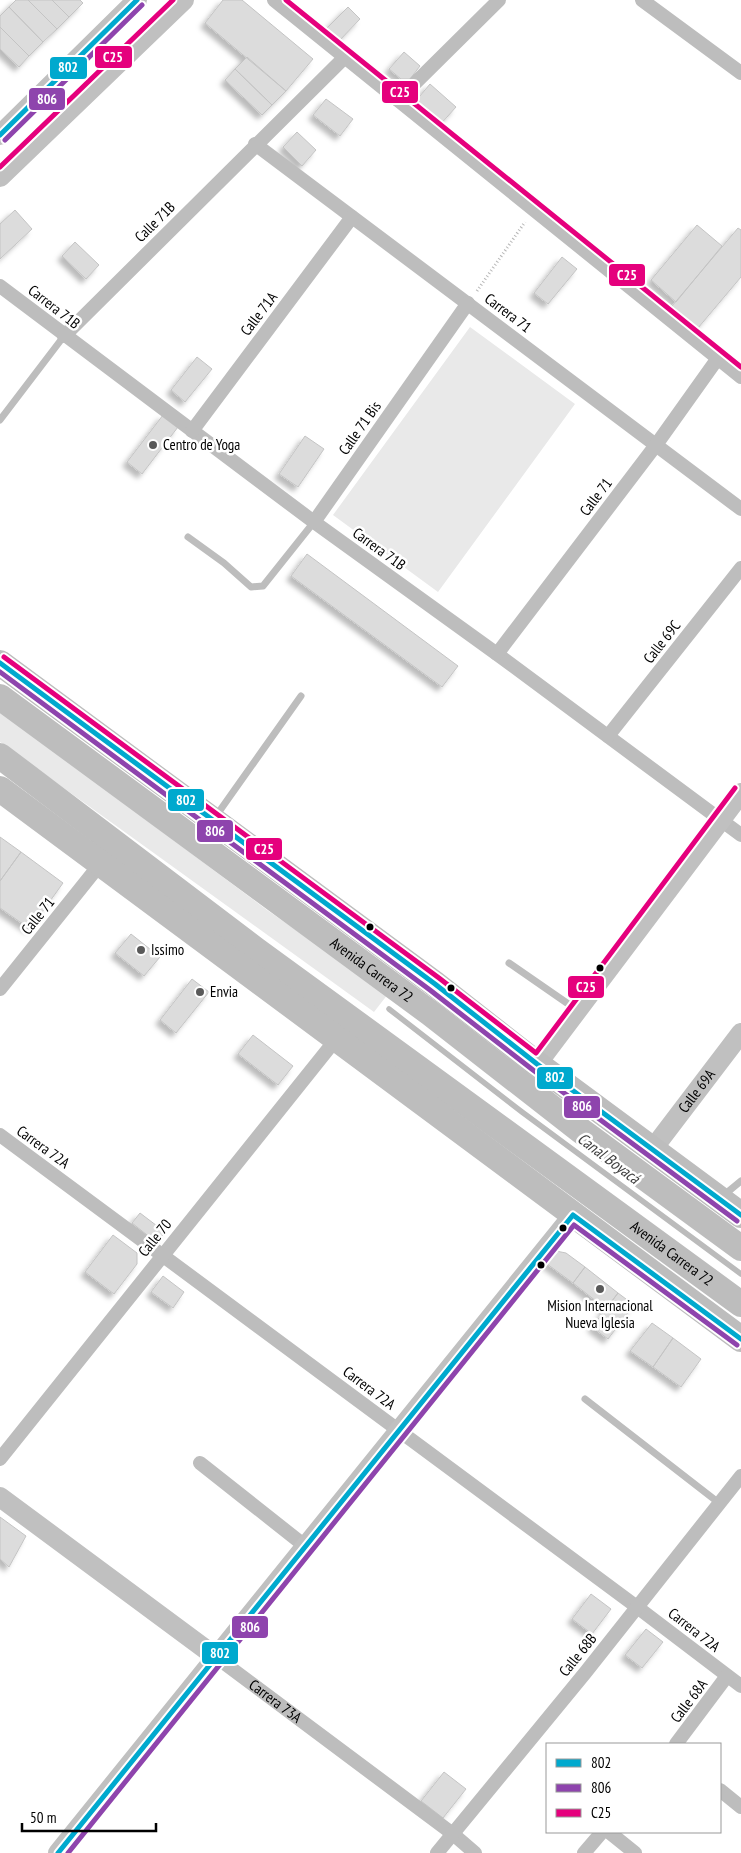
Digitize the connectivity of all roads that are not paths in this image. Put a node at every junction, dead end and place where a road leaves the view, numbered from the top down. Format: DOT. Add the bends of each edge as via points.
graph roads {
  1 [pos="137,0"];
  2 [pos="184,0"];
  3 [pos="274,0"];
  4 [pos="499,0"];
  5 [pos="642,0"];
  6 [pos="345,57"];
  7 [pos="741,73"];
  8 [pos="398,100"];
  9 [pos="0,135"];
  10 [pos="255,144"];
  11 [pos="0,177"];
  12 [pos="352,217"];
  13 [pos="0,286"];
  14 [pos="468,304"];
  15 [pos="64,336"];
  16 [pos="718,358"];
  17 [pos="741,377"];
  18 [pos="0,420"];
  19 [pos="192,431"];
  20 [pos="656,445"];
  21 [pos="741,509"];
  22 [pos="314,522"];
  23 [pos="188,537"];
  24 [pos="741,568"];
  25 [pos="497,654"];
  26 [pos="0,662"];
  27 [pos="0,696"];
  28 [pos="301,696"];
  29 [pos="608,736"];
  30 [pos="110,744"];
  31 [pos="0,756"];
  32 [pos="2,790"];
  33 [pos="741,793"];
  34 [pos="68,808"];
  35 [pos="155,812"];
  36 [pos="721,820"];
  37 [pos="213,821"];
  38 [pos="741,835"];
  39 [pos="101,864"];
  40 [pos="509,963"];
  41 [pos="0,988"];
  42 [pos="577,1010"];
  43 [pos="741,1033"];
  44 [pos="337,1038"];
  45 [pos="482,1054"];
  46 [pos="536,1064"];
  47 [pos="438,1114"];
  48 [pos="510,1134"];
  49 [pos="0,1135"];
  50 [pos="652,1150"];
  51 [pos="741,1181"];
  52 [pos="718,1198"];
  53 [pos="573,1215"];
  54 [pos="741,1215"];
  55 [pos="741,1248"];
  56 [pos="162,1255"];
  57 [pos="741,1304"];
  58 [pos="741,1339"];
  59 [pos="585,1399"];
  60 [pos="399,1431"];
  61 [pos="0,1459"];
  62 [pos="200,1463"];
  63 [pos="741,1476"];
  64 [pos="0,1497"];
  65 [pos="719,1503"];
  66 [pos="306,1546"];
  67 [pos="637,1607"];
  68 [pos="216,1657"];
  69 [pos="727,1676"];
  70 [pos="741,1686"];
  71 [pos="677,1743"];
  72 [pos="721,1791"];
  73 [pos="741,1807"];
  74 [pos="601,1833"];
  75 [pos="610,1833"];
  76 [pos="453,1834"];
  77 [pos="58,1853"];
  78 [pos="437,1853"];
  79 [pos="476,1853"];
  80 [pos="584,1853"];
  81 [pos="635,1853"];
  1 -- 9 [label="street"];
  2 -- 11 [label="street"];
  3 -- 6 [label="street"];
  4 -- 8 [label="street"];
  5 -- 7 [label="street"];
  6 -- 8 [label="street"];
  6 -- 10 [label="street, Calle 71B"];
  8 -- 16 [label="street"];
  10 -- 12 [label="street, Carrera 71"];
  10 -- 15 [label="street, Calle 71B"];
  12 -- 14 [label="street, Carrera 71"];
  12 -- 19 [label="street, Calle 71A"];
  13 -- 15 [label="street, Carrera 71B"];
  14 -- 20 [label="street, Carrera 71"];
  14 -- 22 [label="street, Calle 71 Bis"];
  15 -- 18 [label="lane, Calle 71B"];
  15 -- 19 [label="street, Carrera 71B"];
  16 -- 17 [label="street"];
  16 -- 20 [label="street, Calle 71"];
  19 -- 22 [label="street, Carrera 71B"];
  20 -- 21 [label="street, Carrera 71"];
  20 -- 25 [label="street, Calle 71"];
  22 -- 23 [label="lane, Calle 71 Bis" via="263,586 251,587"];
  22 -- 25 [label="street, Carrera 71B"];
  24 -- 29 [label="street, Calle 69C"];
  25 -- 29 [label="street, Carrera 71B"];
  26 -- 30 [label="highway, Avenida Carrera 72"];
  27 -- 35 [label="highway, Avenida Carrera 72"];
  28 -- 37 [label="lane"];
  29 -- 36 [label="street, Carrera 71B"];
  30 -- 35 [label="highway"];
  30 -- 37 [label="highway, Avenida Carrera 72"];
  31 -- 34 [label="highway, Avenida Carrera 72"];
  32 -- 34 [label="highway"];
  32 -- 39 [label="highway, Avenida Carrera 72"];
  33 -- 36 [label="street"];
  34 -- 48 [label="highway, Avenida Carrera 72" via="256,950"];
  35 -- 45 [label="highway, Avenida Carrera 72"];
  36 -- 38 [label="street, Carrera 71B"];
  36 -- 42 [label="street"];
  37 -- 46 [label="highway, Avenida Carrera 72" via="435,984"];
  39 -- 41 [label="street, Calle 71"];
  39 -- 44 [label="highway, Avenida Carrera 72"];
  40 -- 42 [label="lane"];
  42 -- 46 [label="street"];
  43 -- 50 [label="street, Calle 69A"];
  44 -- 47 [label="highway, Avenida Carrera 72"];
  44 -- 56 [label="street, Calle 70"];
  45 -- 46 [label="highway"];
  45 -- 55 [label="highway, Avenida Carrera 72"];
  46 -- 50 [label="highway, Avenida Carrera 72"];
  47 -- 48 [label="highway"];
  47 -- 53 [label="highway, Avenida Carrera 72"];
  48 -- 57 [label="highway, Avenida Carrera 72"];
  49 -- 56 [label="street, Carrera 72A"];
  50 -- 52 [label="highway, Avenida Carrera 72"];
  51 -- 52 [label="lane"];
  52 -- 54 [label="highway, Avenida Carrera 72"];
  53 -- 58 [label="highway, Avenida Carrera 72"];
  53 -- 60 [label="street"];
  56 -- 60 [label="street, Carrera 72A"];
  56 -- 61 [label="street, Calle 70"];
  59 -- 65 [label="lane"];
  60 -- 66 [label="street"];
  60 -- 67 [label="street, Carrera 72A"];
  62 -- 66 [label="street"];
  63 -- 65 [label="street, Calle 68B"];
  64 -- 68 [label="street, Carrera 73A"];
  65 -- 67 [label="street, Calle 68B"];
  66 -- 68 [label="street"];
  67 -- 69 [label="street, Carrera 72A"];
  67 -- 76 [label="street, Calle 68B"];
  68 -- 76 [label="street, Carrera 73A"];
  68 -- 77 [label="street"];
  69 -- 70 [label="street, Carrera 72A"];
  69 -- 71 [label="street, Calle 68A"];
  72 -- 73 [label="street"];
  74 -- 80 [label="street"];
  75 -- 81 [label="street"];
  76 -- 78 [label="street, Calle 68B"];
  76 -- 79 [label="street, Carrera 73A"];
}
